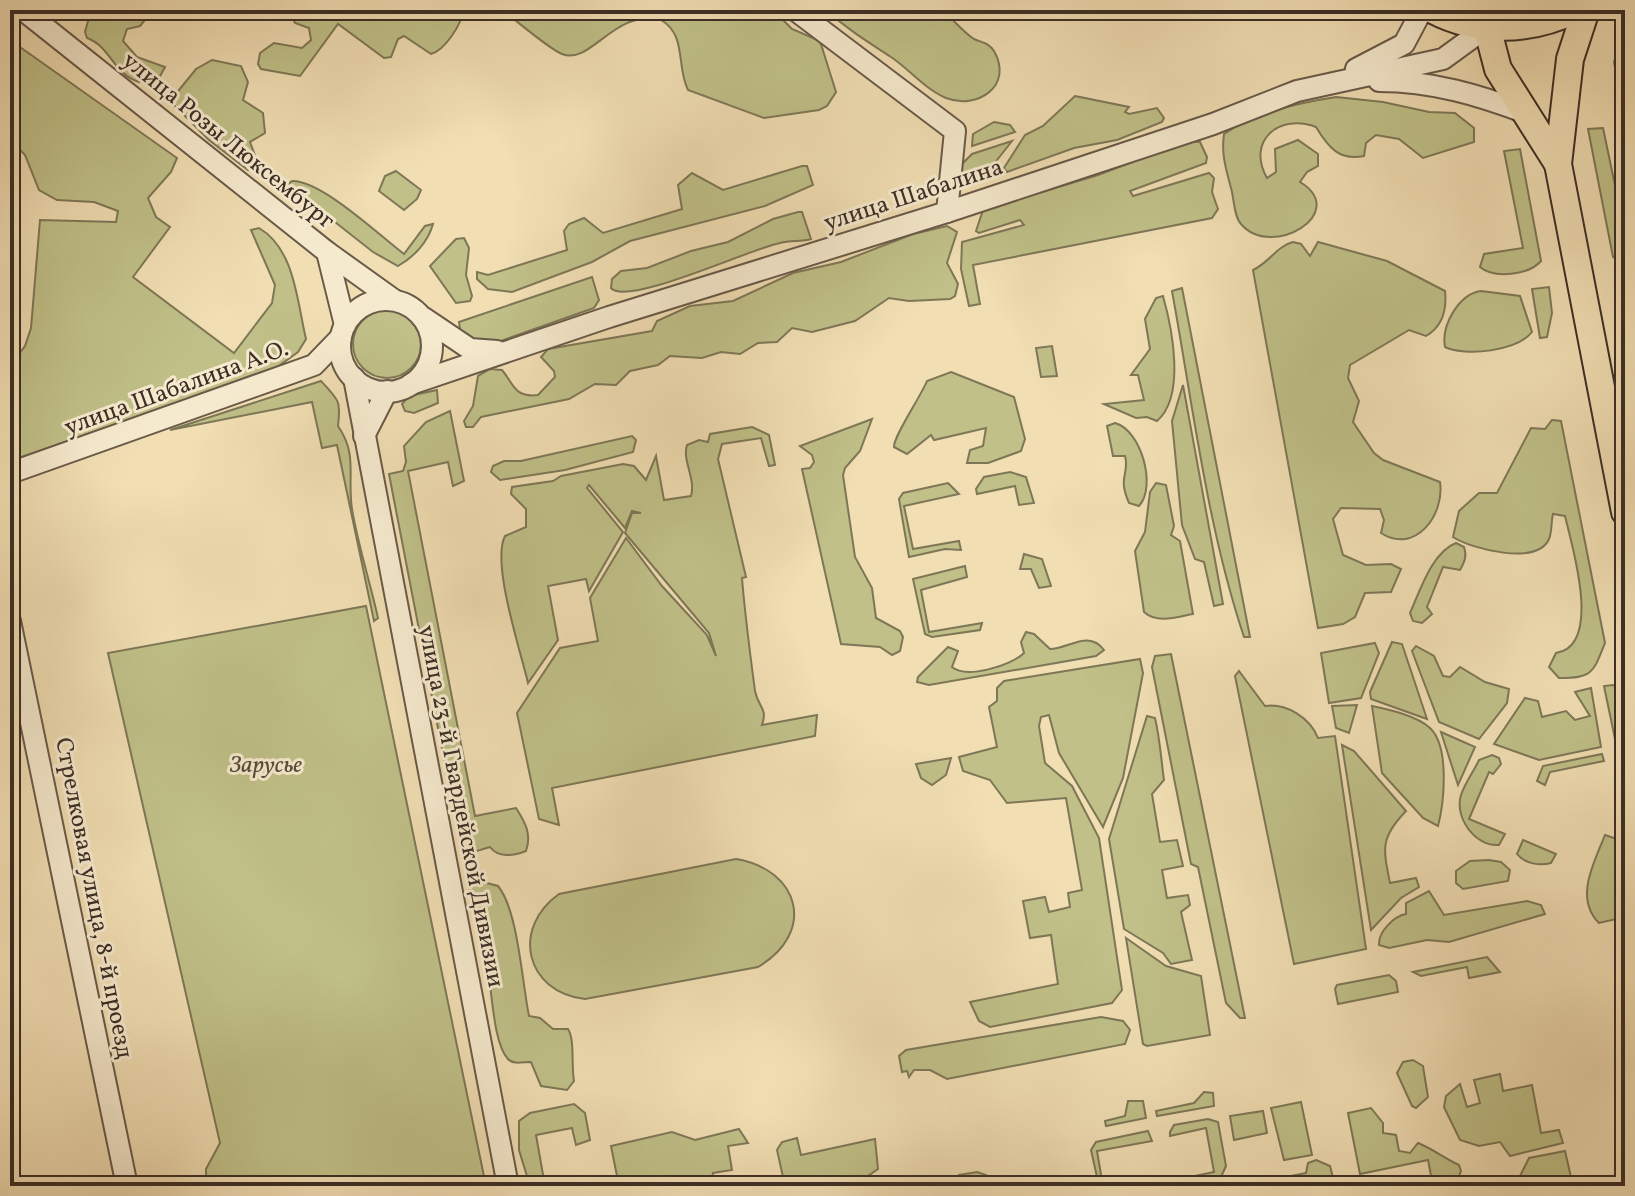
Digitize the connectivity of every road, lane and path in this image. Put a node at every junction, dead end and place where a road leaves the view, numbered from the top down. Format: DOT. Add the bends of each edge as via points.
graph roads {
  1 [pos="23,10"];
  2 [pos="795,10"];
  3 [pos="1422,10"];
  4 [pos="1433,10"];
  5 [pos="1574,10"];
  6 [pos="1586,10"];
  7 [pos="1487,27"];
  8 [pos="1335,81"];
  9 [pos="1529,114"];
  10 [pos="1558,164"];
  11 [pos="947,212"];
  12 [pos="327,252"];
  13 [pos="394,300"];
  14 [pos="424,318"];
  15 [pos="343,331"];
  16 [pos="505,352"];
  17 [pos="314,365"];
  18 [pos="352,375"];
  19 [pos="411,384"];
  20 [pos="387,391"];
  21 [pos="364,436"];
  22 [pos="10,473"];
  23 [pos="1625,512"];
  24 [pos="10,621"];
  25 [pos="127,1186"];
  26 [pos="508,1186"];
  1 -- 12 [label="street, улица Розы Люксембург"];
  2 -- 11 [label="street" via="955,131"];
  3 -- 8 [label="street" via="1404,44"];
  4 -- 7 [label="main road"];
  5 -- 7 [label="main road" via="1535,24"];
  6 -- 10 [label="main road" via="1570,59"];
  7 -- 8 [label="street" via="1443,59"];
  7 -- 9 [label="main road" via="1498,69"];
  8 -- 9 [label="street" via="1403,81 1471,92"];
  8 -- 11 [label="street, улица Шабалина"];
  9 -- 10 [label="main road"];
  10 -- 23 [label="main road"];
  11 -- 16 [label="street, улица Шабалина"];
  12 -- 13 [label="street, улица Розы Люксембург"];
  12 -- 15 [label="street"];
  13 -- 14 [label="street"];
  13 -- 15 [label="street" via="360,307"];
  14 -- 16 [label="street" via="470,349"];
  14 -- 19 [label="street" via="432,337 431,357"];
  15 -- 17 [label="street"];
  15 -- 18 [label="street" via="342,356"];
  16 -- 19 [label="street, улица Шабалина"];
  17 -- 18 [label="street"];
  17 -- 22 [label="street, улица Шабалина А.О."];
  18 -- 20 [label="street" via="369,388"];
  18 -- 21 [label="street, улица 23-й Гвардейской Дивизии"];
  19 -- 20 [label="street"];
  20 -- 21 [label="street"];
  21 -- 26 [label="street, улица 23-й Гвардейской Дивизии"];
  24 -- 25 [label="street, Стрелковая улица, 8-й проезд"];
}
